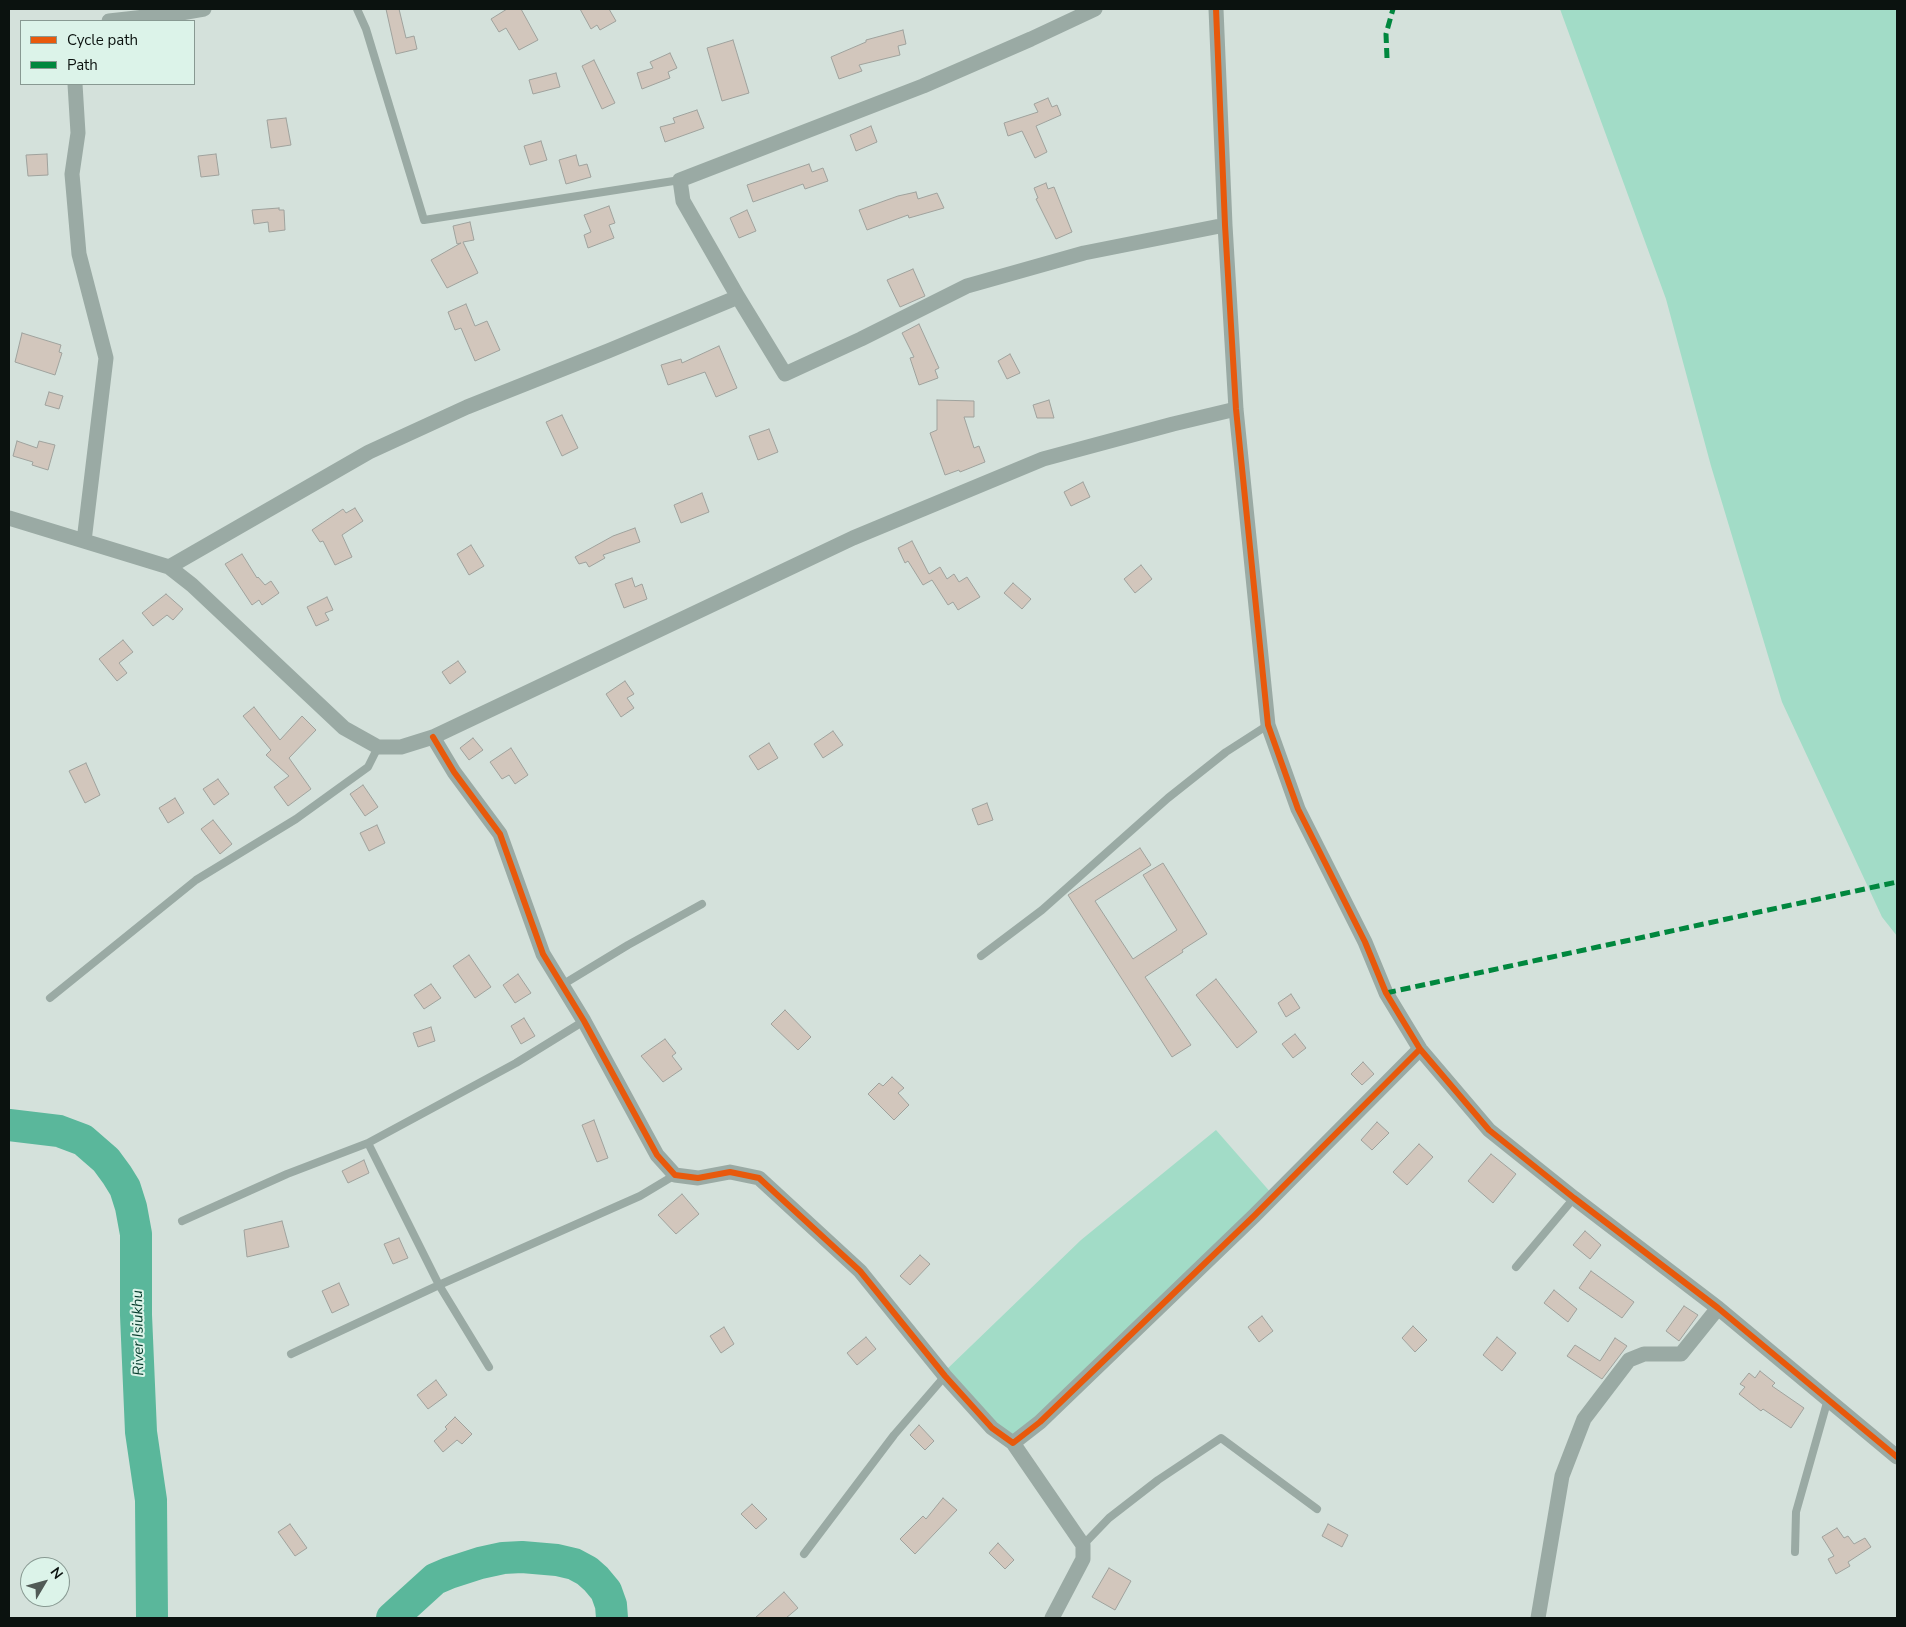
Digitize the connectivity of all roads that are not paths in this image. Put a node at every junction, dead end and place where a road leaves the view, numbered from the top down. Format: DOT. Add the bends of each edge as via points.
graph roads {
  1 [pos="204,9"];
  2 [pos="357,9"];
  3 [pos="1095,9"];
  4 [pos="1216,9"];
  5 [pos="119,20"];
  6 [pos="75,85"];
  7 [pos="680,180"];
  8 [pos="1225,224"];
  9 [pos="738,296"];
  10 [pos="1236,409"];
  11 [pos="9,518"];
  12 [pos="84,541"];
  13 [pos="169,567"];
  14 [pos="1268,725"];
  15 [pos="433,737"];
  16 [pos="378,747"];
  17 [pos="702,904"];
  18 [pos="982,956"];
  19 [pos="562,985"];
  20 [pos="50,998"];
  21 [pos="584,1021"];
  22 [pos="1420,1049"];
  23 [pos="368,1143"];
  24 [pos="675,1175"];
  25 [pos="1574,1198"];
  26 [pos="182,1221"];
  27 [pos="1516,1267"];
  28 [pos="439,1285"];
  29 [pos="1718,1308"];
  30 [pos="290,1354"];
  31 [pos="489,1366"];
  32 [pos="945,1376"];
  33 [pos="1828,1399"];
  34 [pos="1013,1443"];
  35 [pos="1897,1457"];
  36 [pos="1317,1509"];
  37 [pos="1083,1545"];
  38 [pos="1795,1552"];
  39 [pos="804,1554"];
  40 [pos="1052,1618"];
  41 [pos="1538,1618"];
  1 -- 5 [label="street"];
  2 -- 7 [label="lane" via="366,29 424,220"];
  3 -- 7 [label="street" via="923,86"];
  4 -- 8 [label="street"];
  6 -- 12 [label="street" via="78,133 72,174 79,254 106,358"];
  7 -- 9 [label="street" via="683,201"];
  8 -- 9 [label="street" via="1084,253 967,286 785,374"];
  8 -- 10 [label="street"];
  9 -- 13 [label="street" via="467,407 369,452"];
  10 -- 14 [label="street"];
  10 -- 15 [label="street" via="1043,459 853,538"];
  11 -- 12 [label="street"];
  12 -- 13 [label="street"];
  13 -- 16 [label="street" via="344,728"];
  14 -- 18 [label="lane" via="1226,752 1042,910"];
  14 -- 22 [label="street" via="1298,809 1365,942 1386,993"];
  15 -- 16 [label="street" via="401,747"];
  15 -- 19 [label="street" via="454,772 500,834 544,954"];
  16 -- 20 [label="lane" via="368,767 296,819 196,880"];
  17 -- 19 [label="lane"];
  19 -- 21 [label="street"];
  21 -- 23 [label="lane" via="516,1063"];
  21 -- 24 [label="street" via="657,1155"];
  22 -- 25 [label="street" via="1489,1130"];
  22 -- 34 [label="street" via="1247,1222 1040,1422"];
  23 -- 26 [label="lane" via="287,1174"];
  23 -- 28 [label="lane"];
  24 -- 28 [label="lane" via="640,1196"];
  24 -- 32 [label="street" via="698,1178 730,1172 759,1178 860,1271"];
  25 -- 27 [label="lane"];
  25 -- 29 [label="street"];
  28 -- 30 [label="lane"];
  28 -- 31 [label="lane"];
  29 -- 33 [label="street"];
  29 -- 41 [label="street" via="1681,1354 1644,1354 1629,1360 1584,1419 1562,1476"];
  32 -- 34 [label="street" via="992,1428"];
  32 -- 39 [label="lane" via="894,1435"];
  33 -- 35 [label="street"];
  33 -- 38 [label="lane" via="1796,1512"];
  34 -- 37 [label="street"];
  36 -- 37 [label="lane" via="1221,1438 1158,1480 1110,1518"];
  37 -- 40 [label="street" via="1083,1559"];
}
